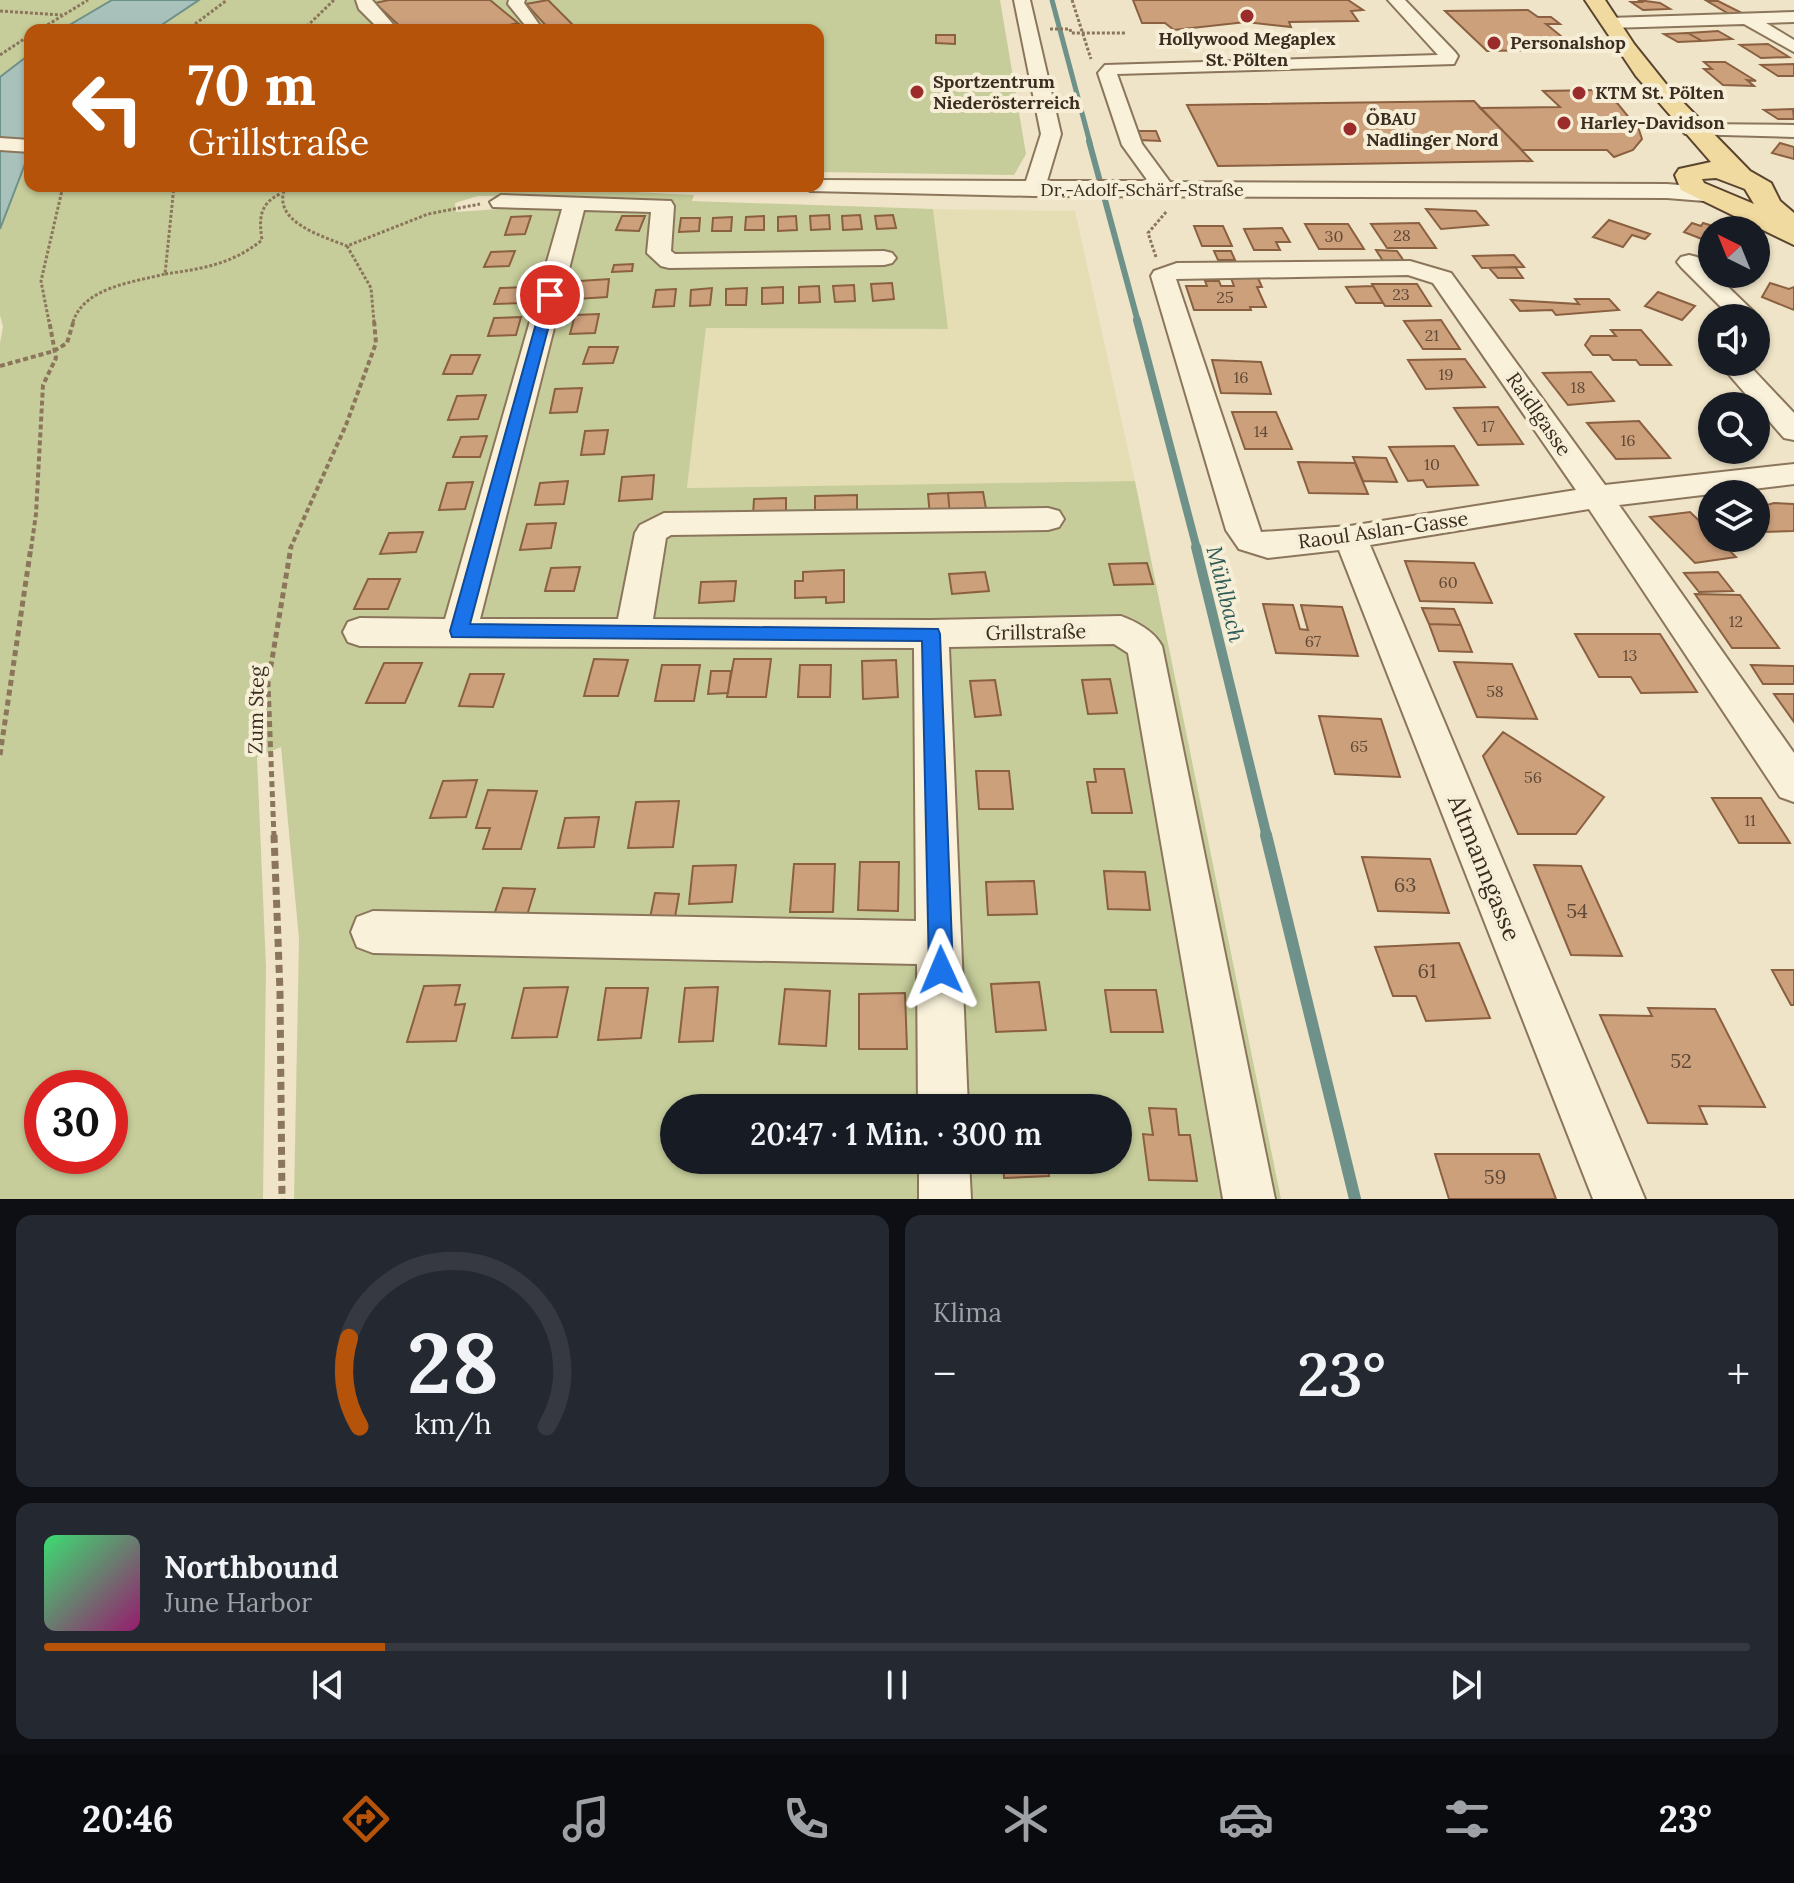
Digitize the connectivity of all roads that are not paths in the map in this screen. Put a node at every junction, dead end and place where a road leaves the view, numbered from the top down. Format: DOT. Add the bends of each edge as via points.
graph roads {
  1 [pos="364,0"];
  2 [pos="517,0"];
  3 [pos="1022,0"];
  4 [pos="1396,0"];
  5 [pos="1595,0"];
  6 [pos="1794,17"];
  7 [pos="1746,18"];
  8 [pos="1609,23"];
  9 [pos="384,24"];
  10 [pos="533,24"];
  11 [pos="1794,47"];
  12 [pos="1692,130"];
  13 [pos="1794,131"];
  14 [pos="0,144"];
  15 [pos="24,146"];
  16 [pos="1741,177"];
  17 [pos="824,186"];
  18 [pos="1703,186"];
  19 [pos="1034,189"];
  20 [pos="1168,189"];
  21 [pos="1762,199"];
  22 [pos="501,202"];
  23 [pos="575,203"];
  24 [pos="1794,226"];
  25 [pos="1794,236"];
  26 [pos="884,258"];
  27 [pos="1689,262"];
  28 [pos="1170,273"];
  29 [pos="1732,304"];
  30 [pos="1744,376"];
  31 [pos="1794,431"];
  32 [pos="1794,474"];
  33 [pos="1597,497"];
  34 [pos="1048,519"];
  35 [pos="1350,537"];
  36 [pos="459,631"];
  37 [pos="360,632"];
  38 [pos="633,633"];
  39 [pos="931,634"];
  40 [pos="1794,785"];
  41 [pos="373,932"];
  42 [pos="941,943"];
  43 [pos="943,1094"];
  44 [pos="944,1174"];
  45 [pos="945,1199"];
  46 [pos="1249,1199"];
  47 [pos="1619,1199"];
  1 -- 9 [label="street"];
  2 -- 10 [label="street"];
  3 -- 19 [label="street" via="1051,134"];
  4 -- 20 [label="street" via="1448,60 1118,67 1107,73 1132,145"];
  5 -- 8 [label="main road"];
  6 -- 7 [label="street"];
  7 -- 8 [label="street"];
  7 -- 11 [label="street"];
  8 -- 12 [label="main road"];
  12 -- 13 [label="street"];
  12 -- 16 [label="main road"];
  12 -- 18 [label="main road" via="1705,155"];
  14 -- 15 [label="street"];
  16 -- 18 [label="main road"];
  16 -- 21 [label="main road" via="1762,189"];
  17 -- 19 [label="street, Dr.-Adolf-Schärf-Straße"];
  18 -- 20 [label="street, Dr.-Adolf-Schärf-Straße" via="1667,191"];
  18 -- 21 [label="main road" via="1745,203"];
  18 -- 25 [label="main road"];
  19 -- 20 [label="street, Dr.-Adolf-Schärf-Straße"];
  21 -- 24 [label="main road"];
  22 -- 23 [label="street"];
  23 -- 26 [label="street" via="664,206 659,253 669,261"];
  23 -- 36 [label="street"];
  27 -- 29 [label="street"];
  28 -- 33 [label="street, Raidlgasse" via="1410,268 1442,278"];
  28 -- 35 [label="street, Raoul Aslan-Gasse" via="1242,530 1250,541 1268,546"];
  30 -- 31 [label="street"];
  32 -- 33 [label="street, Raoul Aslan-Gasse"];
  33 -- 35 [label="street, Raoul Aslan-Gasse"];
  33 -- 40 [label="street, Raidlgasse"];
  34 -- 38 [label="street" via="664,524 651,533"];
  35 -- 47 [label="street, Altmanngasse"];
  36 -- 37 [label="street, Grillstraße"];
  36 -- 38 [label="street, Grillstraße"];
  38 -- 39 [label="street, Grillstraße"];
  39 -- 42 [label="street"];
  39 -- 46 [label="street, Grillstraße" via="1121,630 1144,646"];
  41 -- 42 [label="street"];
  42 -- 43 [label="street"];
  44 -- 45 [label="street"];
}
